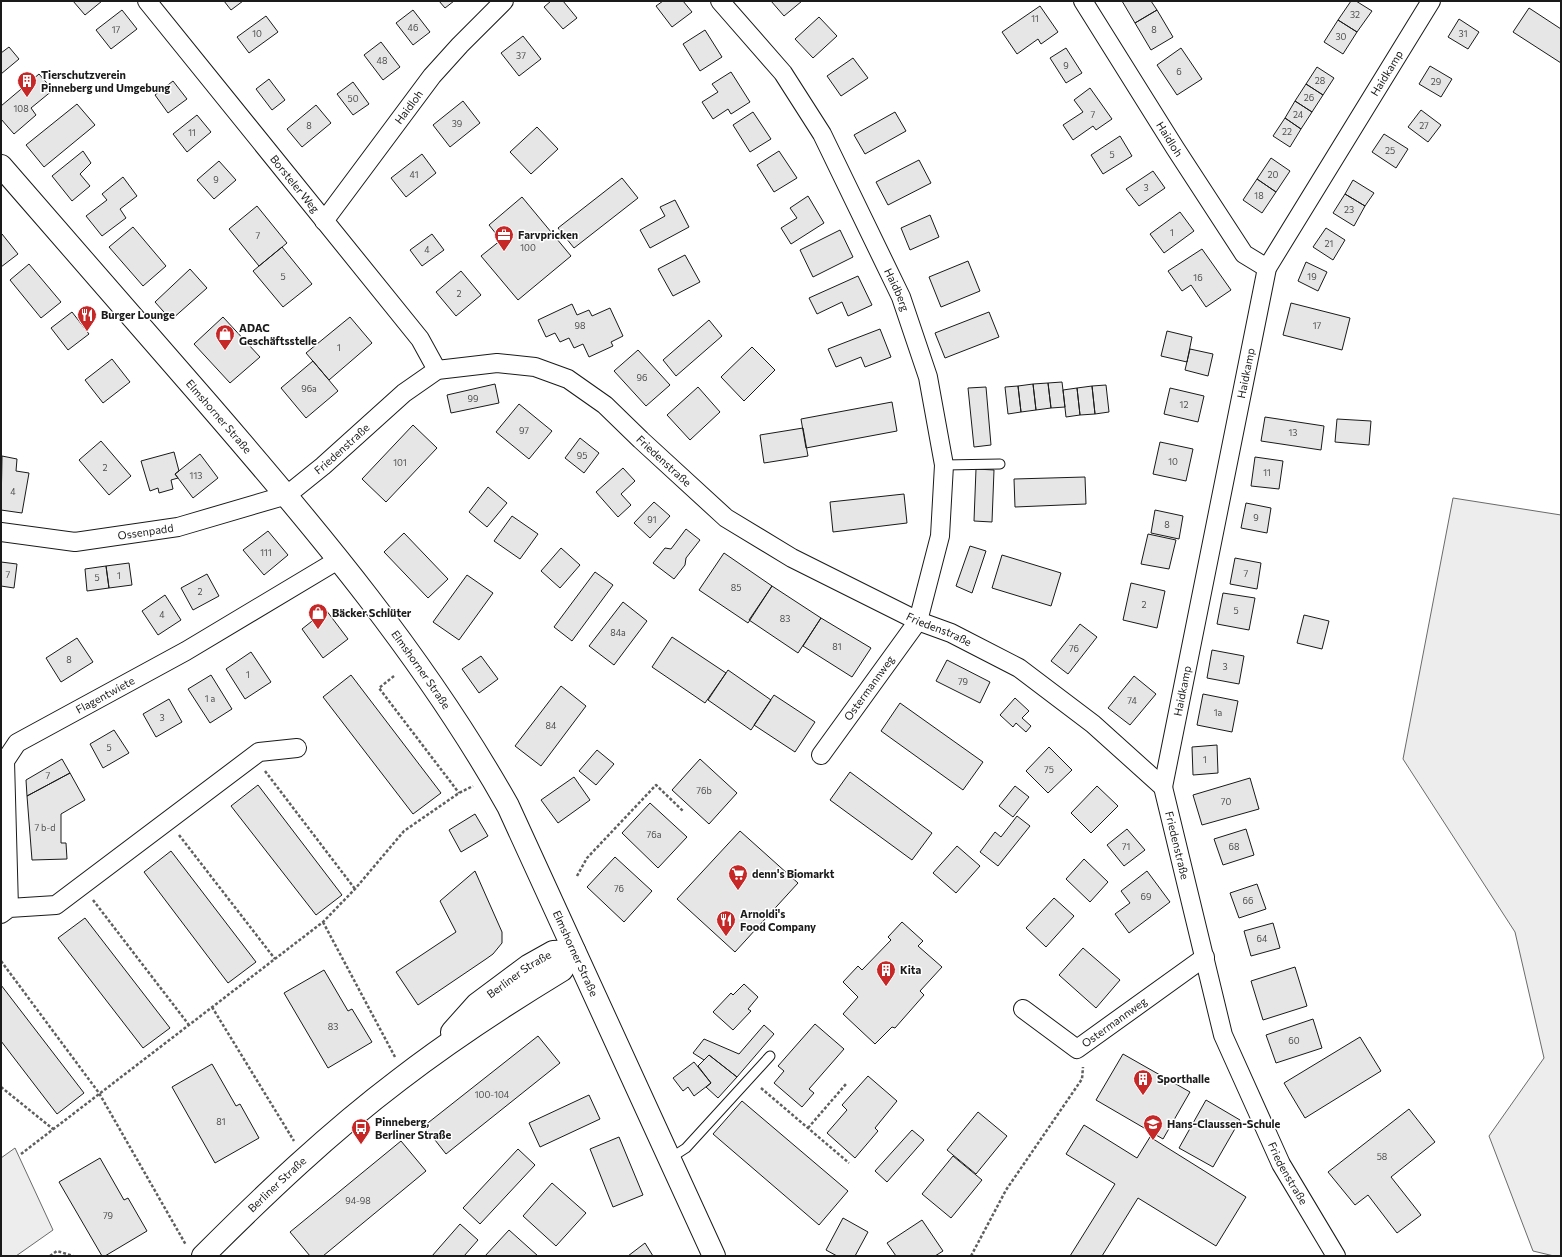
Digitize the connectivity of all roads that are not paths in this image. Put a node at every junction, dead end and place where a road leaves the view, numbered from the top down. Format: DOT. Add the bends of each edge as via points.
graph roads {
  1 [pos="147,1"];
  2 [pos="504,1"];
  3 [pos="720,1"];
  4 [pos="1083,1"];
  5 [pos="1431,1"];
  6 [pos="2,169"];
  7 [pos="324,221"];
  8 [pos="1267,268"];
  9 [pos="437,370"];
  10 [pos="1000,464"];
  11 [pos="944,465"];
  12 [pos="287,495"];
  13 [pos="1,532"];
  14 [pos="338,560"];
  15 [pos="918,621"];
  16 [pos="297,748"];
  17 [pos="821,755"];
  18 [pos="1163,787"];
  19 [pos="5,911"];
  20 [pos="574,951"];
  21 [pos="1205,957"];
  22 [pos="1024,1009"];
  23 [pos="770,1056"];
  24 [pos="669,1159"];
  25 [pos="196,1253"];
  26 [pos="714,1256"];
  27 [pos="1336,1256"];
  1 -- 7 [label="street, Borsteler Weg"];
  2 -- 7 [label="street, Haidloh" via="432,76"];
  3 -- 11 [label="street, Haidberg" via="783,73 822,134 901,297 928,377"];
  4 -- 8 [label="street, Haidloh" via="1244,254"];
  5 -- 8 [label="street, Haidkamp"];
  6 -- 12 [label="main road, Elmshorner Straße"];
  7 -- 9 [label="street, Borsteler Weg" via="420,339"];
  8 -- 18 [label="street, Haidkamp"];
  9 -- 12 [label="street, Friedenstraße" via="404,393"];
  9 -- 15 [label="street, Friedenstraße" via="497,363 535,367 568,379 605,405 726,518 792,558"];
  10 -- 11 [label="lane"];
  11 -- 15 [label="street, Haidberg" via="940,536"];
  12 -- 13 [label="street, Ossenpadd" via="178,527 75,542"];
  12 -- 14 [label="main road, Elmshorner Straße"];
  14 -- 19 [label="street, Flagentwiete" via="186,651 17,742 5,762"];
  14 -- 20 [label="main road, Elmshorner Straße" via="435,689 484,763 508,806"];
  15 -- 17 [label="street, Ostermannweg"];
  15 -- 18 [label="street, Friedenstraße" via="951,633 1019,668 1093,724"];
  16 -- 19 [label="street, Flagentwiete" via="259,752 56,905"];
  18 -- 21 [label="street, Friedenstraße"];
  20 -- 24 [label="main road, Elmshorner Straße"];
  20 -- 25 [label="main road, Berliner Straße" via="562,970 430,1056 304,1159"];
  21 -- 22 [label="street, Ostermannweg" via="1077,1049"];
  21 -- 27 [label="street, Friedenstraße" via="1223,1035 1281,1164"];
  23 -- 24 [label="lane" via="686,1148"];
  24 -- 26 [label="main road, Elmshorner Straße"];
}
